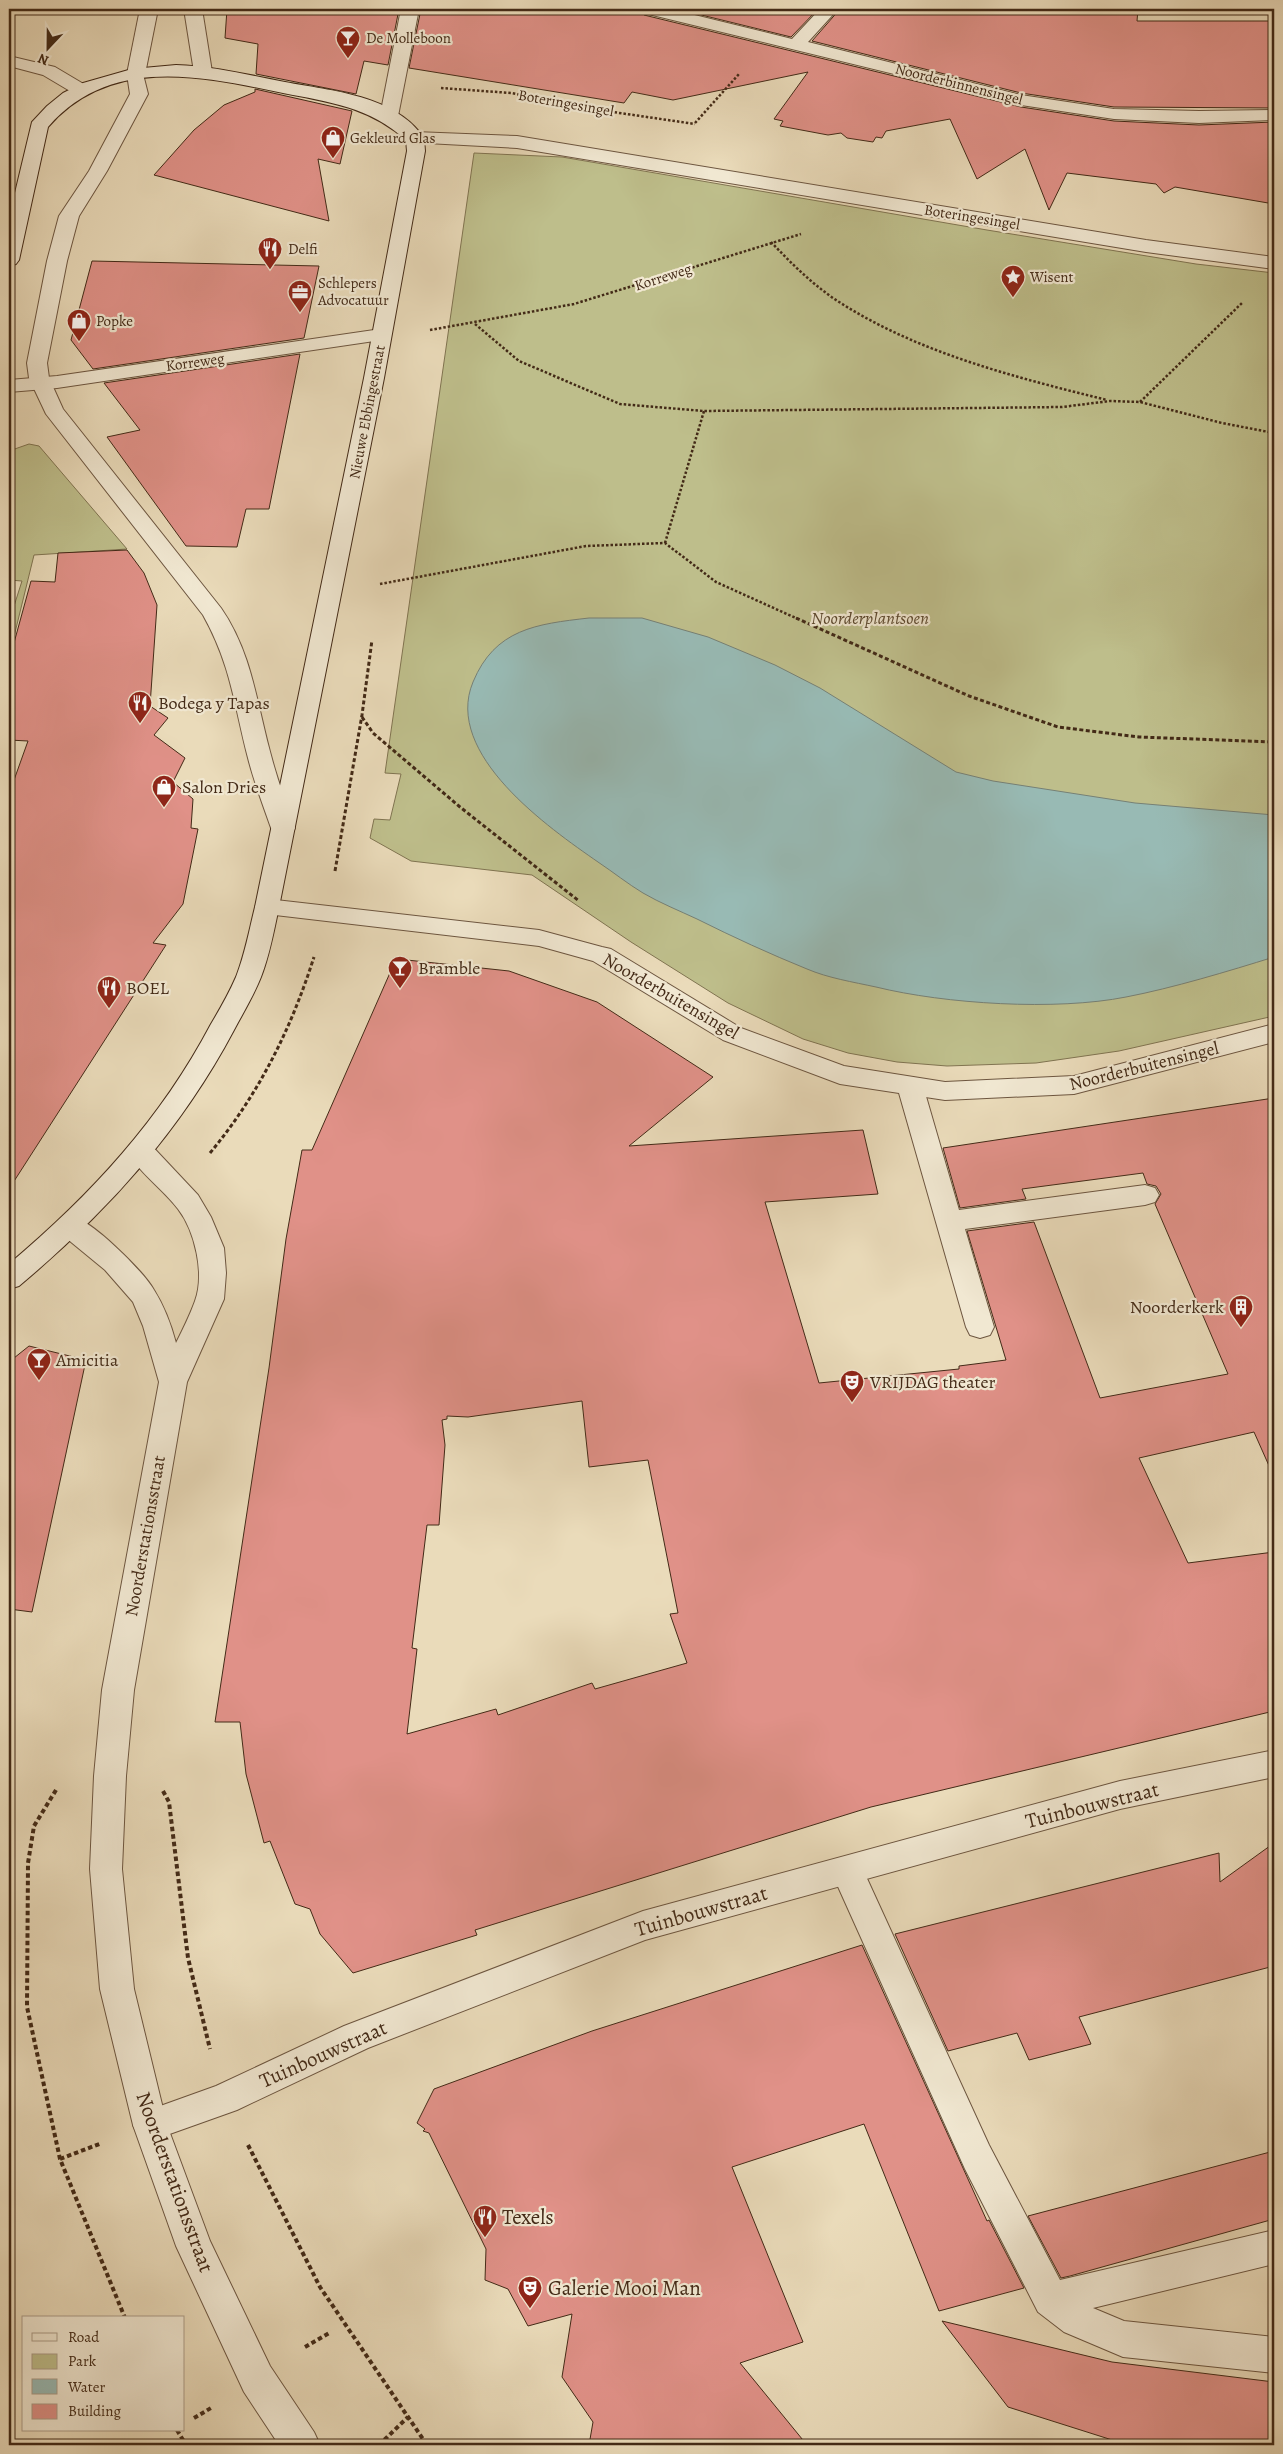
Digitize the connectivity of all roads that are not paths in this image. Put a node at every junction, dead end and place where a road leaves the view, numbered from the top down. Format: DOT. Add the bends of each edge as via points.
graph roads {
  1 [pos="149,9"];
  2 [pos="193,9"];
  3 [pos="410,9"];
  4 [pos="650,9"];
  5 [pos="830,9"];
  6 [pos="797,44"];
  7 [pos="9,61"];
  8 [pos="203,72"];
  9 [pos="136,74"];
  10 [pos="81,90"];
  11 [pos="1274,115"];
  12 [pos="388,116"];
  13 [pos="415,138"];
  14 [pos="9,260"];
  15 [pos="1272,263"];
  16 [pos="381,335"];
  17 [pos="41,384"];
  18 [pos="9,386"];
  19 [pos="283,828"];
  20 [pos="267,907"];
  21 [pos="1274,1033"];
  22 [pos="910,1086"];
  23 [pos="141,1152"];
  24 [pos="1145,1195"];
  25 [pos="950,1221"];
  26 [pos="70,1226"];
  27 [pos="9,1279"];
  28 [pos="980,1327"];
  29 [pos="173,1382"];
  30 [pos="1274,1763"];
  31 [pos="847,1871"];
  32 [pos="150,2125"];
  33 [pos="1274,2247"];
  34 [pos="1051,2300"];
  35 [pos="1274,2355"];
  36 [pos="301,2445"];
  1 -- 9 [label="street"];
  2 -- 8 [label="street"];
  3 -- 12 [label="street"];
  4 -- 6 [label="street, Noorderbinnensingel"];
  5 -- 6 [label="street"];
  6 -- 11 [label="street, Noorderbinnensingel" via="1021,100 1114,114"];
  7 -- 10 [label="street" via="49,71"];
  8 -- 9 [label="street"];
  8 -- 12 [label="street" via="359,102"];
  9 -- 10 [label="street"];
  9 -- 17 [label="street" via="139,94 98,171 69,216 38,348"];
  10 -- 14 [label="street" via="62,100 38,126"];
  12 -- 13 [label="street"];
  13 -- 15 [label="street, Boteringesingel" via="517,142 1146,246"];
  13 -- 16 [label="street, Nieuwe Ebbingestraat" via="416,150"];
  16 -- 17 [label="street, Korreweg"];
  16 -- 19 [label="street, Nieuwe Ebbingestraat"];
  17 -- 18 [label="street, Korreweg"];
  17 -- 19 [label="street" via="53,410 213,613 230,643 250,707 260,760"];
  19 -- 20 [label="street, Nieuwe Ebbingestraat"];
  20 -- 22 [label="street, Noorderbuitensingel" via="539,938 602,955 732,1034 840,1075"];
  20 -- 23 [label="street, Nieuwe Ebbingestraat" via="250,973 216,1043 171,1114"];
  21 -- 22 [label="street, Noorderbuitensingel" via="1074,1085 945,1091"];
  22 -- 25 [label="street"];
  23 -- 26 [label="street, Nieuwe Ebbingestraat"];
  23 -- 29 [label="street, Noorderstationsstraat" via="188,1202 210,1248 210,1299"];
  24 -- 25 [label="street"];
  25 -- 28 [label="street"];
  26 -- 27 [label="street, Nieuwe Ebbingestraat"];
  26 -- 29 [label="street, Noorderstationsstraat" via="126,1274 150,1307"];
  29 -- 32 [label="street, Noorderstationsstraat" via="118,1690 106,1869 116,1989"];
  30 -- 31 [label="street, Tuinbouwstraat" via="1120,1795"];
  31 -- 32 [label="street, Tuinbouwstraat" via="643,1926 356,2037 225,2099"];
  31 -- 34 [label="street" via="977,2157"];
  32 -- 36 [label="street, Noorderstationsstraat" via="198,2254 257,2378"];
  33 -- 34 [label="street"];
  34 -- 35 [label="street" via="1077,2319 1123,2340"];
}
